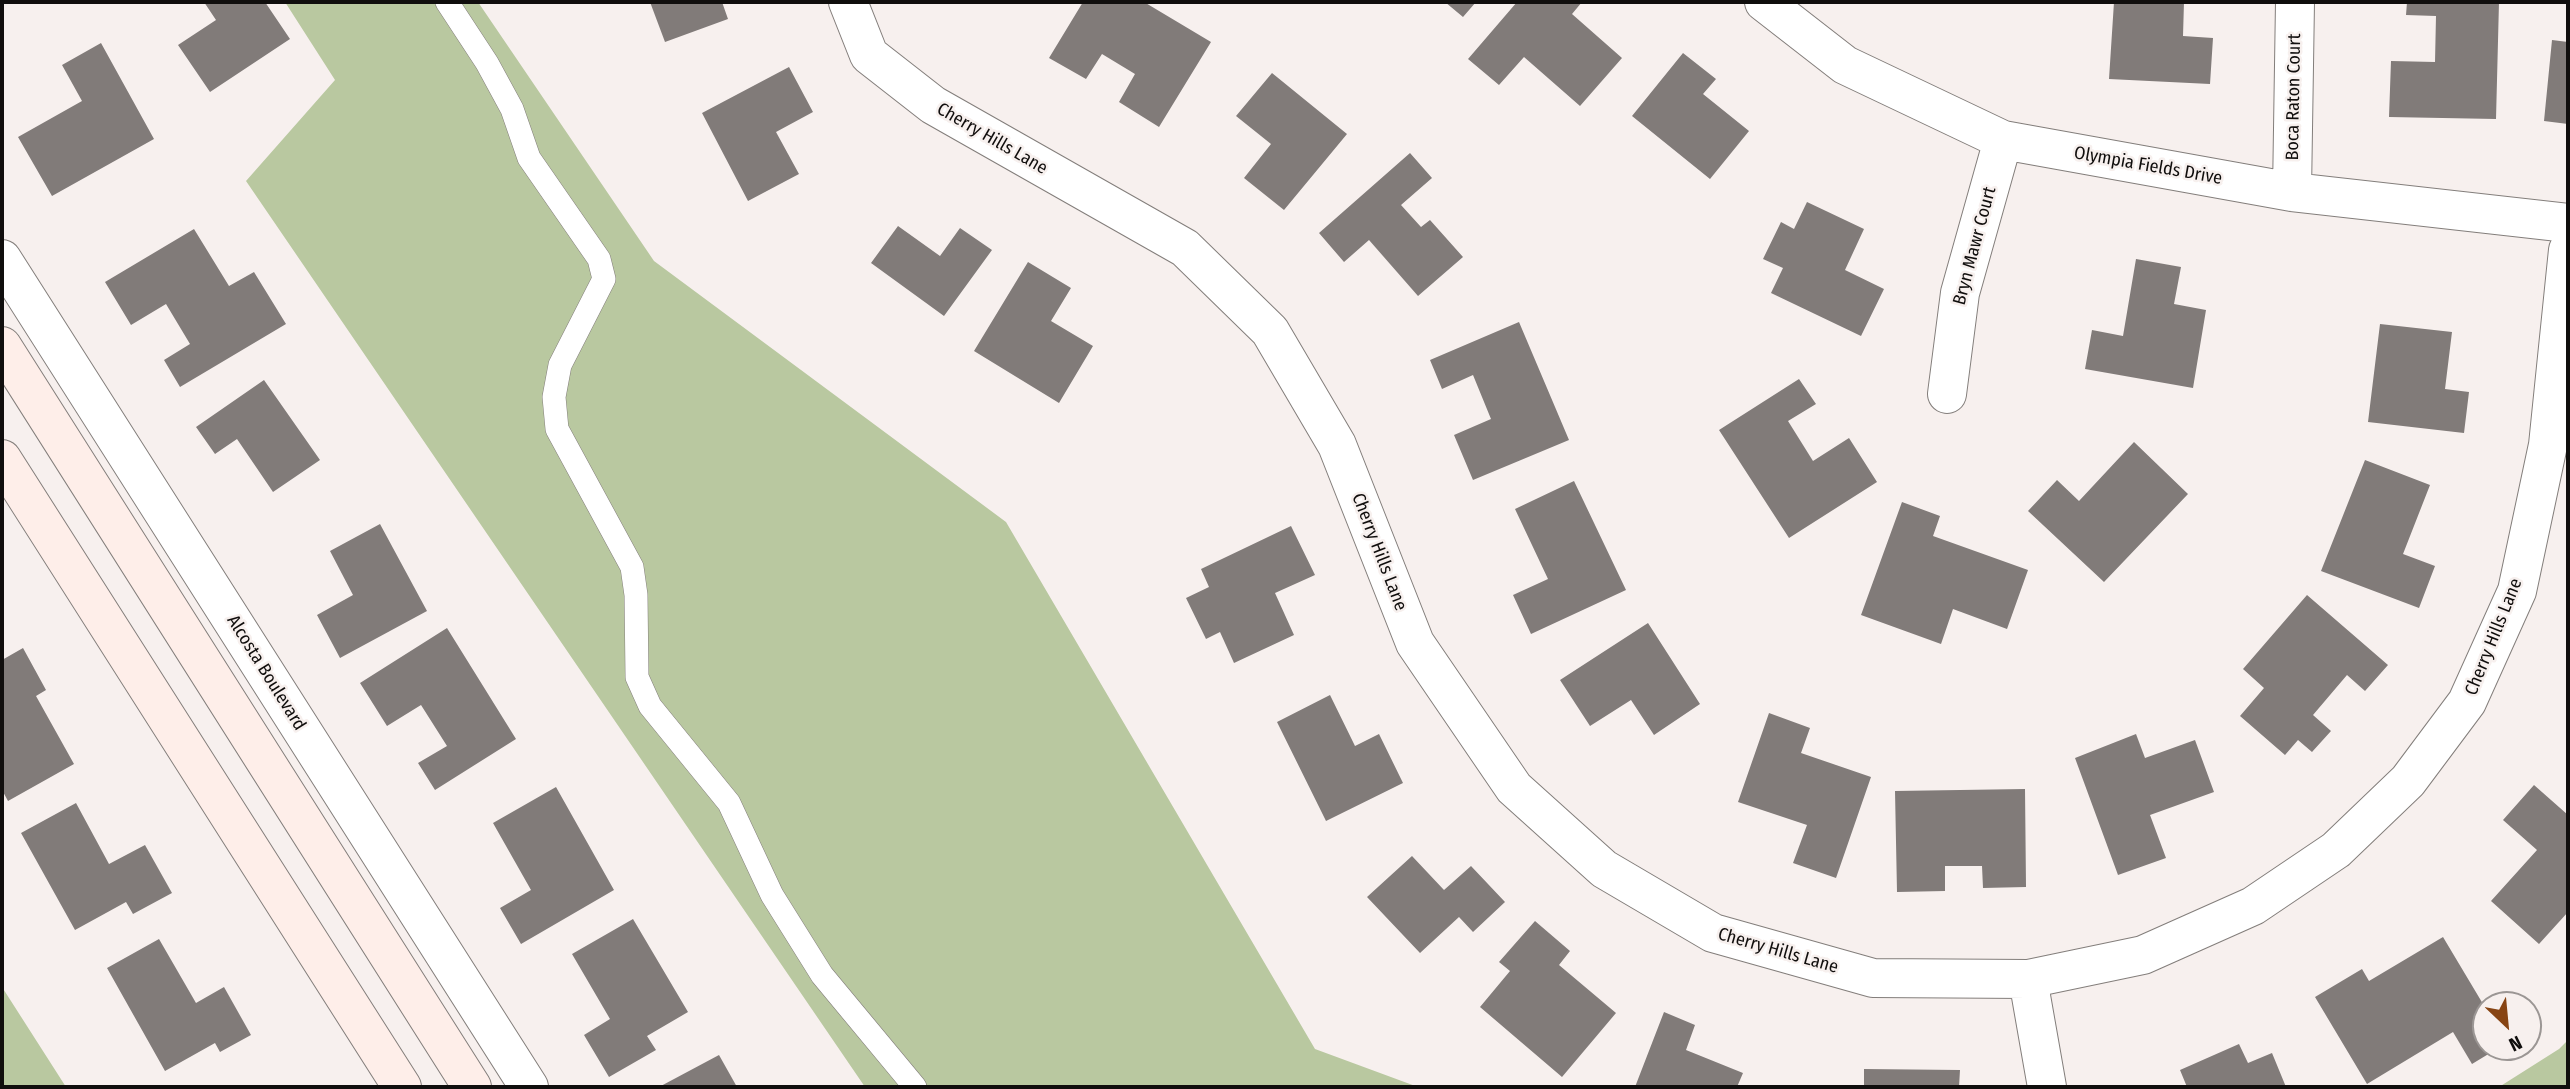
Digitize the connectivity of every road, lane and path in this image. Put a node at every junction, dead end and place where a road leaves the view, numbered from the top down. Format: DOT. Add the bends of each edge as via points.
graph roads {
  1 [pos="447,2"];
  2 [pos="848,2"];
  3 [pos="1764,2"];
  4 [pos="2295,2"];
  5 [pos="2003,141"];
  6 [pos="2292,191"];
  7 [pos="2568,223"];
  8 [pos="2568,250"];
  9 [pos="2,259"];
  10 [pos="2,345"];
  11 [pos="1947,394"];
  12 [pos="2,459"];
  13 [pos="2028,979"];
  14 [pos="402,1087"];
  15 [pos="471,1087"];
  16 [pos="529,1087"];
  17 [pos="915,1087"];
  18 [pos="2047,1087"];
  1 -- 17 [label="lane" via="512,109 529,158 599,260 604,279 560,365 554,397 557,429 632,566 637,677 650,706 729,803 772,895 822,975"];
  2 -- 13 [label="street, Cherry Hills Lane" via="869,55 933,105 1185,248 1270,331 1337,445 1415,643 1514,788 1604,869 1713,933 1873,978"];
  3 -- 5 [label="street, Olympia Fields Drive" via="1845,65"];
  4 -- 6 [label="street, Boca Raton Court"];
  5 -- 6 [label="street, Olympia Fields Drive"];
  5 -- 11 [label="street, Bryn Mawr Court" via="1960,293"];
  6 -- 7 [label="street, Olympia Fields Drive"];
  8 -- 13 [label="street, Cherry Hills Lane" via="2548,444 2517,591 2467,702 2408,781 2345,841 2253,906 2143,955"];
  9 -- 16 [label="street, Alcosta Boulevard"];
  10 -- 15 [label="main road"];
  12 -- 14 [label="main road"];
  13 -- 18 [label="street"];
}
